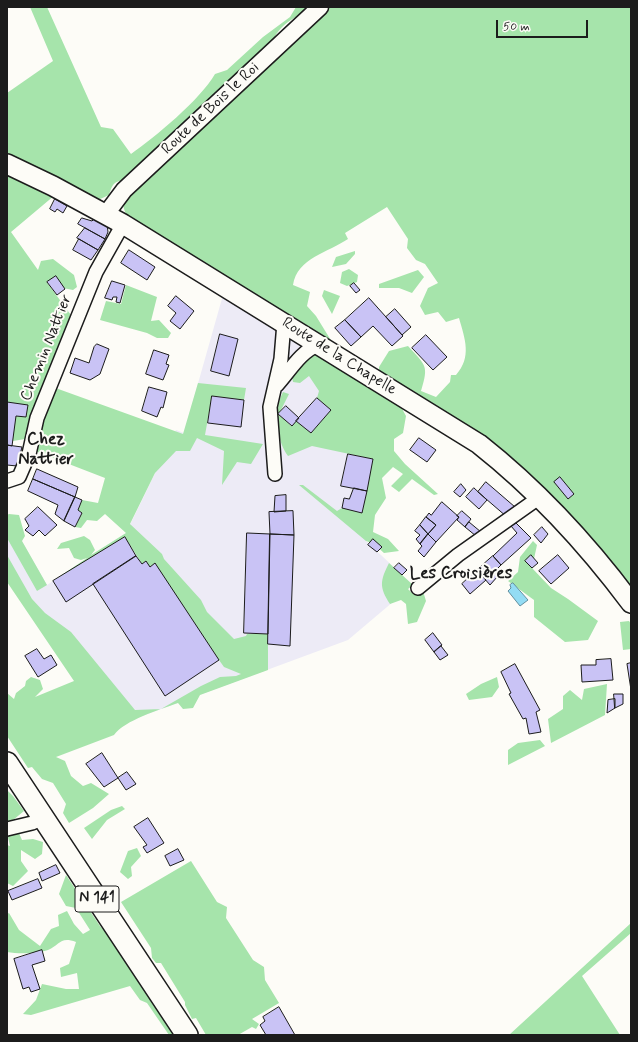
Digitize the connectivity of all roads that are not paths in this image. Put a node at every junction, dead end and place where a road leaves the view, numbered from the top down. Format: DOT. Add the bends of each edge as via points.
graph roads {
  1 [pos="320,7"];
  2 [pos="7,164"];
  3 [pos="106,214"];
  4 [pos="123,224"];
  5 [pos="284,323"];
  6 [pos="318,345"];
  7 [pos="276,387"];
  8 [pos="275,474"];
  9 [pos="7,481"];
  10 [pos="540,497"];
  11 [pos="418,588"];
  12 [pos="631,603"];
  13 [pos="8,769"];
  14 [pos="43,818"];
  15 [pos="7,829"];
  16 [pos="187,1035"];
  1 -- 3 [label="street, Route de Bois le Roi" via="124,190"];
  2 -- 3 [label="main road, Route de la Chapelle"];
  3 -- 4 [label="main road, Route de la Chapelle"];
  4 -- 5 [label="main road, Route de la Chapelle"];
  4 -- 9 [label="street, Chemin Nattier" via="96,272 37,418 29,454 19,477"];
  5 -- 6 [label="main road, Route de la Chapelle"];
  5 -- 7 [label="street"];
  6 -- 7 [label="street" via="304,354"];
  6 -- 10 [label="main road, Route de la Chapelle" via="479,444 511,469"];
  7 -- 8 [label="street" via="270,407"];
  10 -- 11 [label="street" via="458,555"];
  10 -- 12 [label="main road, Route de la Chapelle" via="610,575"];
  13 -- 14 [label="main road, N 141"];
  14 -- 15 [label="street" via="32,824"];
  14 -- 16 [label="main road, N 141"];
}
